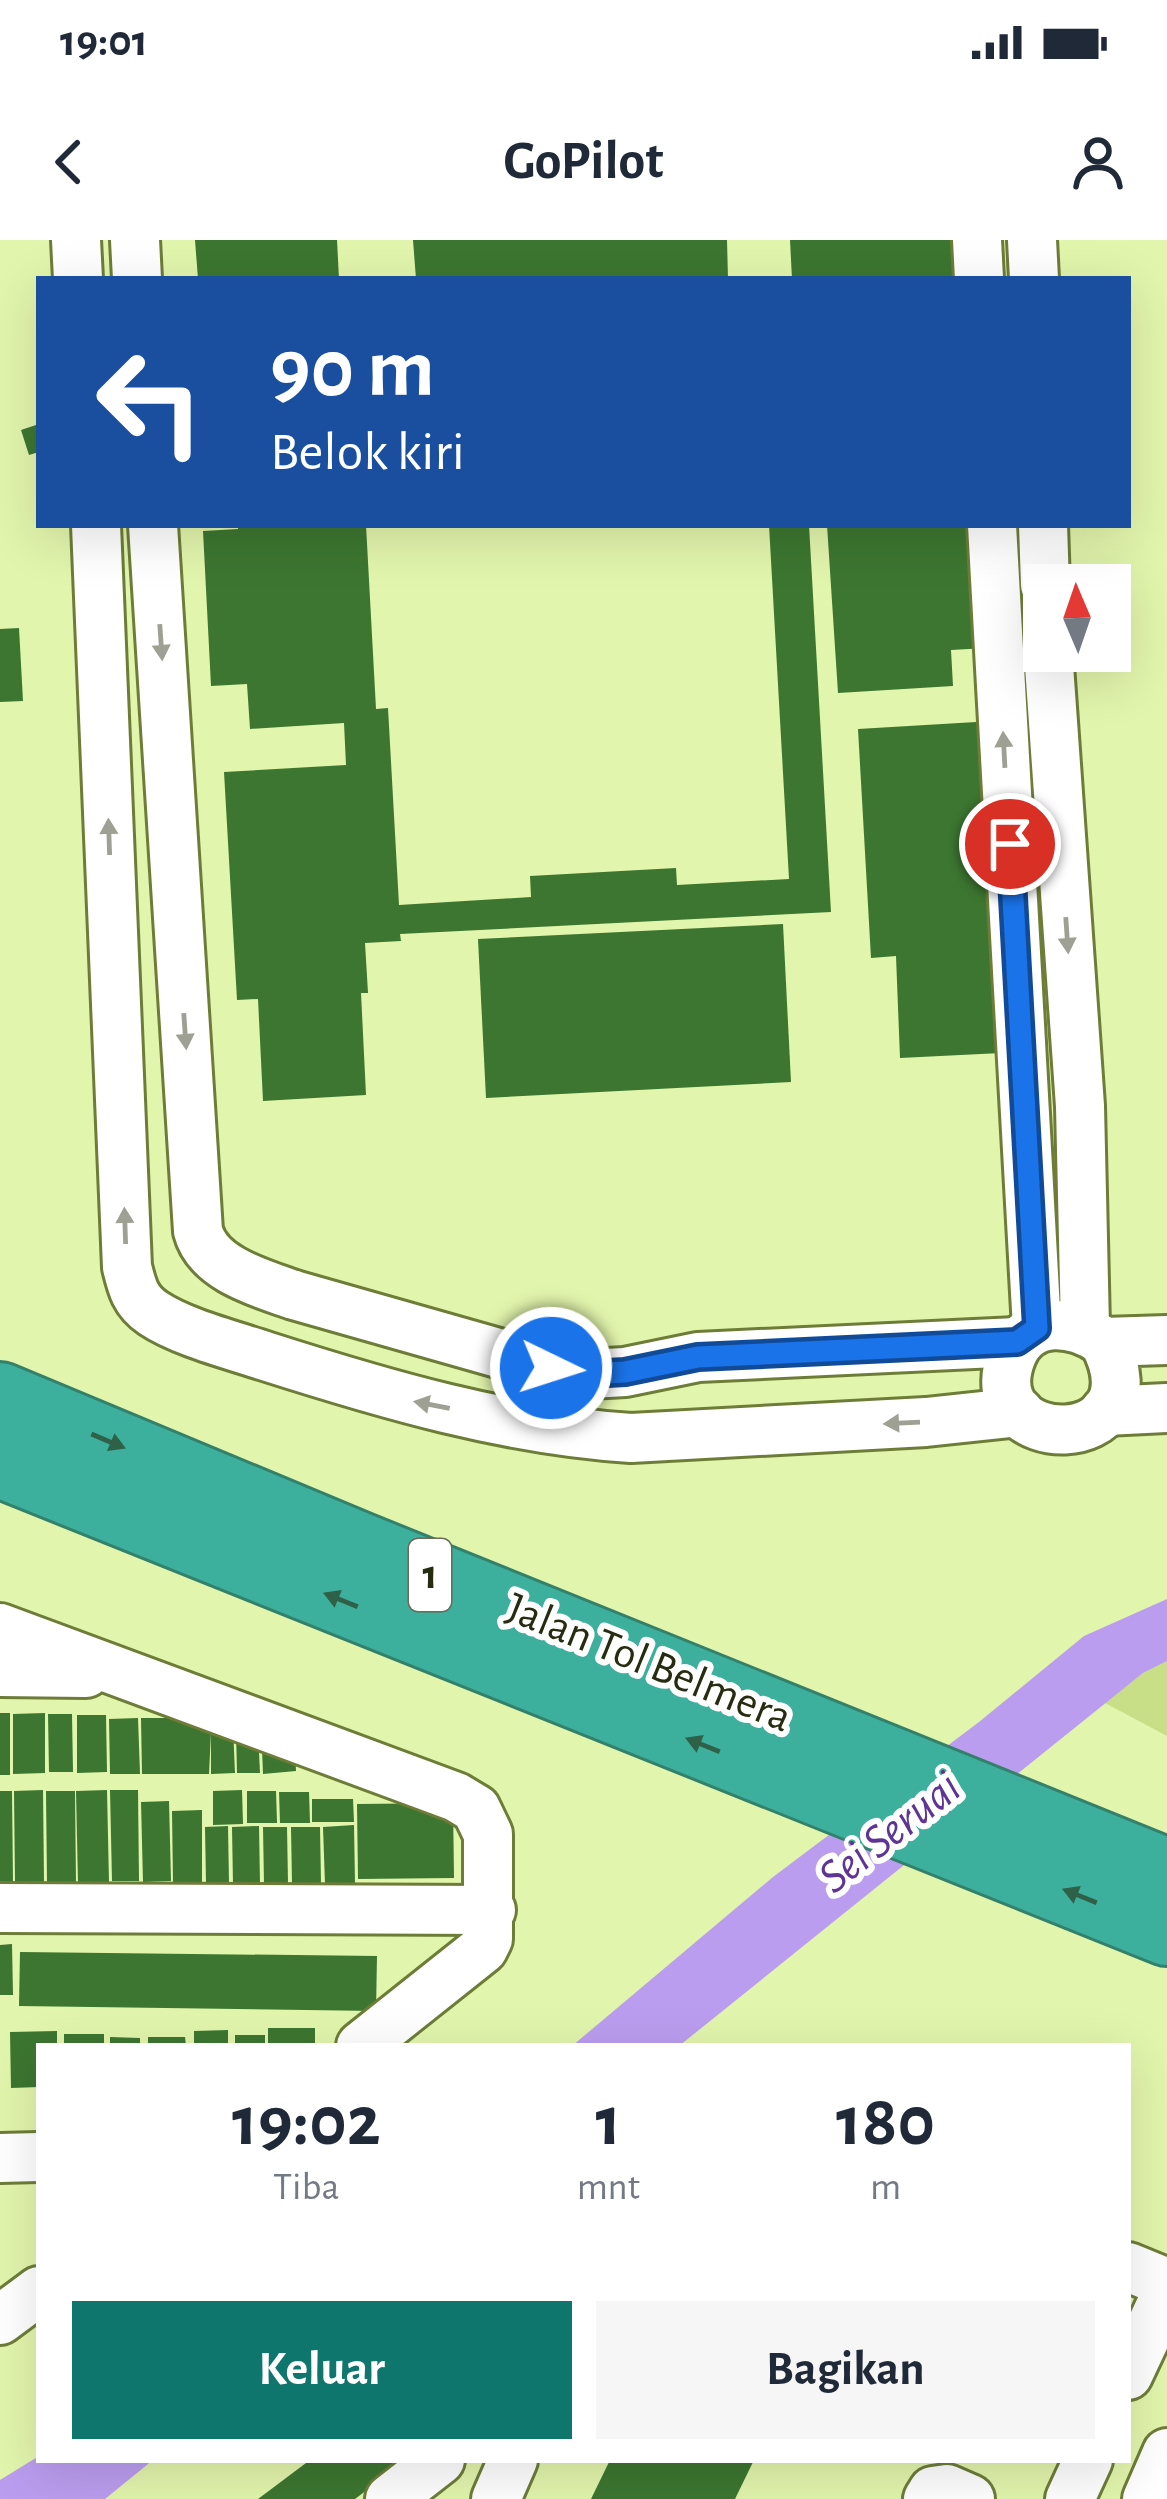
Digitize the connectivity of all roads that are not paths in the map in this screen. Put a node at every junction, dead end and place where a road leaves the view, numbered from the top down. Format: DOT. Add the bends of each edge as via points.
graph roads {
  1 [pos="76,240"];
  2 [pos="135,240"];
  3 [pos="977,240"];
  4 [pos="1032,240"];
  5 [pos="78,276"];
  6 [pos="137,276"];
  7 [pos="979,276"];
  8 [pos="1034,276"];
  9 [pos="96,528"];
  10 [pos="153,528"];
  11 [pos="992,528"];
  12 [pos="1043,528"];
  13 [pos="1044,564"];
  14 [pos="1049,672"];
  15 [pos="256,1281"];
  16 [pos="1027,1335"];
  17 [pos="1095,1335"];
  18 [pos="1167,1340"];
  19 [pos="237,1347"];
  20 [pos="0,1396"];
  21 [pos="1167,1408"];
  22 [pos="1105,1411"];
  23 [pos="1018,1412"];
  24 [pos="0,1464"];
  25 [pos="0,1628"];
  26 [pos="0,1672"];
  27 [pos="127,1674"];
  28 [pos="837,1769"];
  29 [pos="1011,1838"];
  30 [pos="1167,1872"];
  31 [pos="0,1908"];
  32 [pos="491,1910"];
  33 [pos="1167,1932"];
  34 [pos="365,2043"];
  35 [pos="36,2157"];
  36 [pos="0,2158"];
  37 [pos="1131,2268"];
  38 [pos="1167,2283"];
  39 [pos="1167,2292"];
  40 [pos="36,2293"];
  41 [pos="0,2320"];
  42 [pos="1131,2369"];
  43 [pos="1167,2453"];
  44 [pos="436,2463"];
  45 [pos="512,2463"];
  46 [pos="1087,2463"];
  47 [pos="390,2499"];
  48 [pos="496,2499"];
  49 [pos="928,2499"];
  50 [pos="970,2499"];
  51 [pos="1070,2499"];
  52 [pos="1147,2499"];
  1 -- 5 [label="street"];
  2 -- 6 [label="street"];
  3 -- 7 [label="street"];
  4 -- 8 [label="street"];
  19 -- 9 [label="street, one-way" via="154,1314 134,1296 127,1267"];
  10 -- 15 [label="street, one-way" via="198,1231 213,1257"];
  16 -- 11 [label="street, one-way"];
  12 -- 13 [label="street"];
  14 -- 17 [label="street, one-way"];
  15 -- 16 [label="street" via="590,1374 698,1357"];
  15 -- 19 [label="street"];
  16 -- 17 [label="street" via="1060,1324"];
  16 -- 23 [label="street" via="1008,1366"];
  17 -- 18 [label="street"];
  17 -- 22 [label="street" via="1116,1364"];
  23 -- 19 [label="street, one-way" via="583,1435 395,1398"];
  20 -- 28 [label="highway, Jalan Tol Belmera / 1, one-way"];
  21 -- 22 [label="street"];
  22 -- 23 [label="street" via="1086,1427 1062,1432"];
  28 -- 24 [label="highway, Jalan Tol Belmera / 1, one-way"];
  25 -- 27 [label="street"];
  26 -- 27 [label="street"];
  27 -- 32 [label="street" via="476,1809 488,1834"];
  28 -- 29 [label="highway, Jalan Tol Belmera / 1"];
  29 -- 30 [label="highway, Jalan Tol Belmera / 1"];
  33 -- 29 [label="highway, Jalan Tol Belmera / 1, one-way"];
  31 -- 32 [label="street"];
  32 -- 34 [label="street" via="483,1949"];
  35 -- 36 [label="street"];
  37 -- 38 [label="street"];
  39 -- 42 [label="street"];
  40 -- 41 [label="street"];
  43 -- 52 [label="street"];
  44 -- 47 [label="street"];
  45 -- 48 [label="street"];
  46 -- 51 [label="street"];
  49 -- 50 [label="street" via="942,2488"];
}
